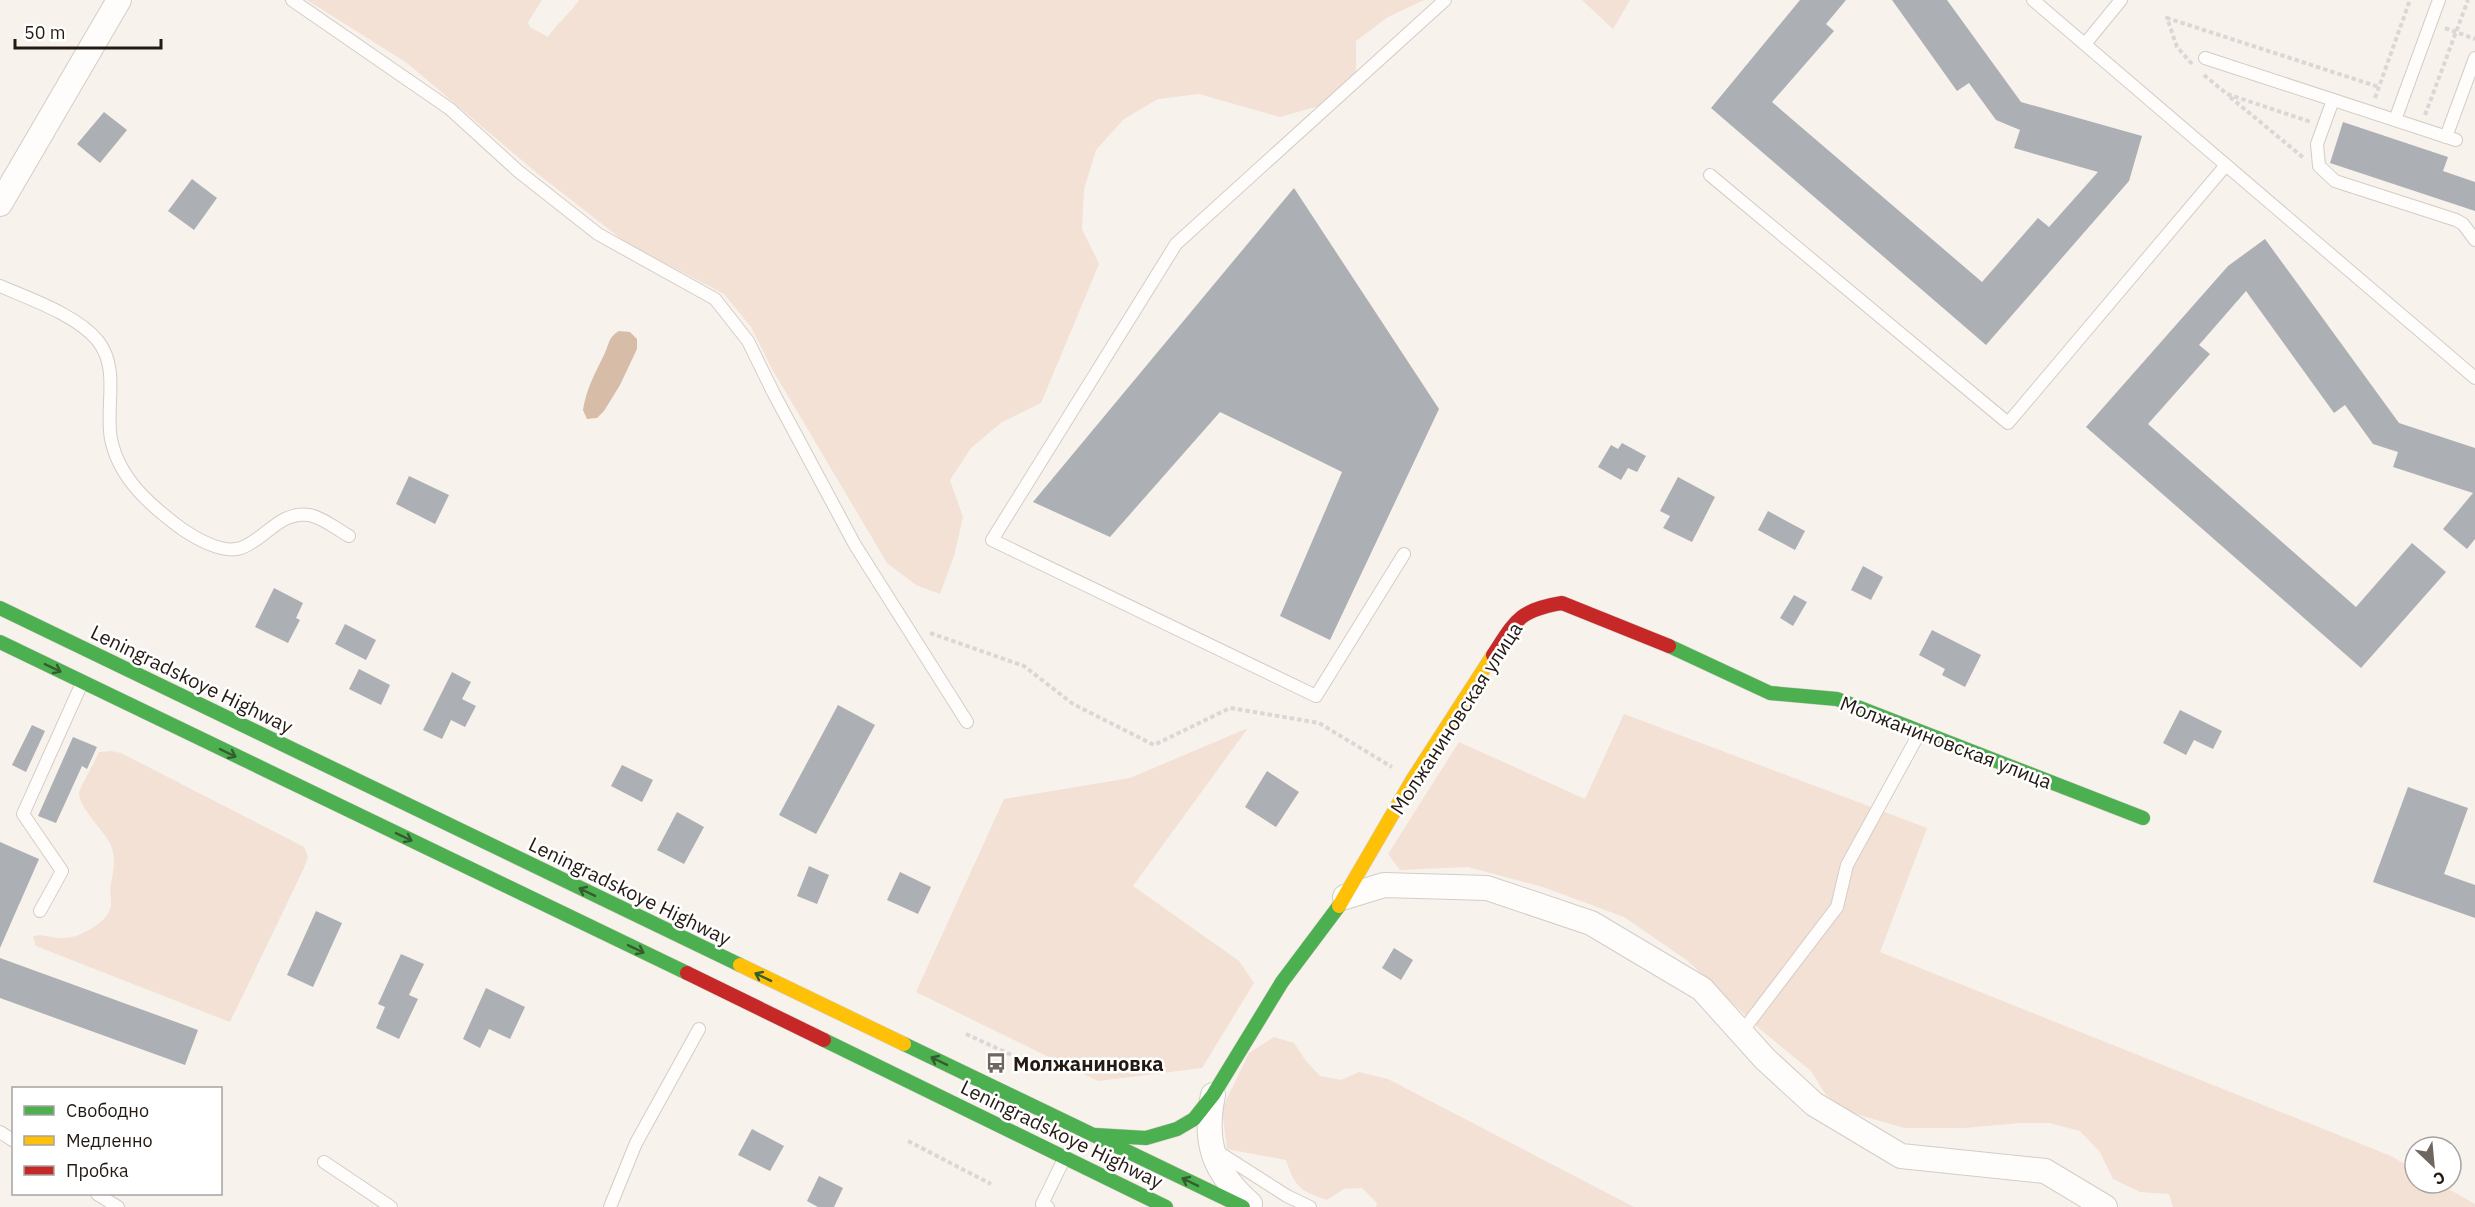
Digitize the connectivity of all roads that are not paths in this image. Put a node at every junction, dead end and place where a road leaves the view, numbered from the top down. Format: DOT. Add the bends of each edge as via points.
graph roads {
  1 [pos="119,0"];
  2 [pos="292,0"];
  3 [pos="1445,0"];
  4 [pos="2033,0"];
  5 [pos="2121,0"];
  6 [pos="2439,0"];
  7 [pos="2085,44"];
  8 [pos="2205,58"];
  9 [pos="2475,58"];
  10 [pos="2333,100"];
  11 [pos="2395,120"];
  12 [pos="2226,165"];
  13 [pos="1710,176"];
  14 [pos="0,204"];
  15 [pos="2475,240"];
  16 [pos="0,286"];
  17 [pos="2475,378"];
  18 [pos="350,536"];
  19 [pos="1404,554"];
  20 [pos="0,608"];
  21 [pos="0,642"];
  22 [pos="82,682"];
  23 [pos="967,722"];
  24 [pos="1921,731"];
  25 [pos="2142,818"];
  26 [pos="1345,897"];
  27 [pos="40,911"];
  28 [pos="699,1029"];
  29 [pos="1741,1033"];
  30 [pos="1213,1095"];
  31 [pos="1092,1135"];
  32 [pos="1212,1148"];
  33 [pos="1064,1158"];
  34 [pos="324,1162"];
  35 [pos="99,1195"];
  36 [pos="118,1207"];
  37 [pos="391,1207"];
  38 [pos="610,1207"];
  39 [pos="1048,1207"];
  40 [pos="1166,1207"];
  41 [pos="1243,1207"];
  42 [pos="1255,1207"];
  43 [pos="1310,1207"];
  44 [pos="2105,1207"];
  1 -- 14 [label="street"];
  2 -- 23 [label="lane" via="450,109 518,171 598,234 715,299 748,341 855,545"];
  3 -- 19 [label="lane" via="1176,244 992,540 1316,696"];
  4 -- 7 [label="lane"];
  5 -- 7 [label="lane"];
  6 -- 11 [label="lane"];
  7 -- 12 [label="lane"];
  8 -- 10 [label="lane"];
  9 -- 11 [label="lane" via="2451,139"];
  10 -- 11 [label="lane"];
  10 -- 15 [label="lane" via="2318,144 2319,166 2335,181 2456,220"];
  12 -- 13 [label="lane" via="2008,423"];
  12 -- 17 [label="lane"];
  16 -- 18 [label="lane" via="63,313 98,341 109,363 111,438 123,470 138,493 184,531 217,547 241,548 289,516 310,515"];
  31 -- 20 [label="main road, Leningradskoye Highway, one-way"];
  21 -- 22 [label="main road, Leningradskoye Highway, one-way"];
  22 -- 27 [label="lane" via="23,814 62,871"];
  22 -- 33 [label="main road, Leningradskoye Highway, one-way"];
  24 -- 25 [label="main road, Молжаниновская улица"];
  24 -- 26 [label="main road, Молжаниновская улица" via="1838,699 1770,693 1638,632 1562,603 1543,606 1525,613 1510,629 1413,779"];
  24 -- 29 [label="lane" via="1847,865 1837,907"];
  26 -- 29 [label="street" via="1384,885 1487,888 1580,919 1702,989"];
  26 -- 30 [label="main road, Молжаниновская улица" via="1282,982"];
  28 -- 38 [label="lane" via="636,1143"];
  29 -- 44 [label="street" via="1814,1104 1901,1156 2045,1171"];
  30 -- 31 [label="main road, Молжаниновская улица" via="1194,1119 1177,1130 1158,1136"];
  30 -- 32 [label="street, Молжаниновская улица" via="1208,1118"];
  41 -- 31 [label="main road, Leningradskoye Highway, one-way"];
  32 -- 42 [label="street, Молжаниновская улица" via="1221,1173"];
  32 -- 43 [label="lane"];
  33 -- 39 [label="lane" via="1042,1204"];
  33 -- 40 [label="main road, Leningradskoye Highway"];
  34 -- 37 [label="lane"];
  35 -- 36 [label="lane"];
}
